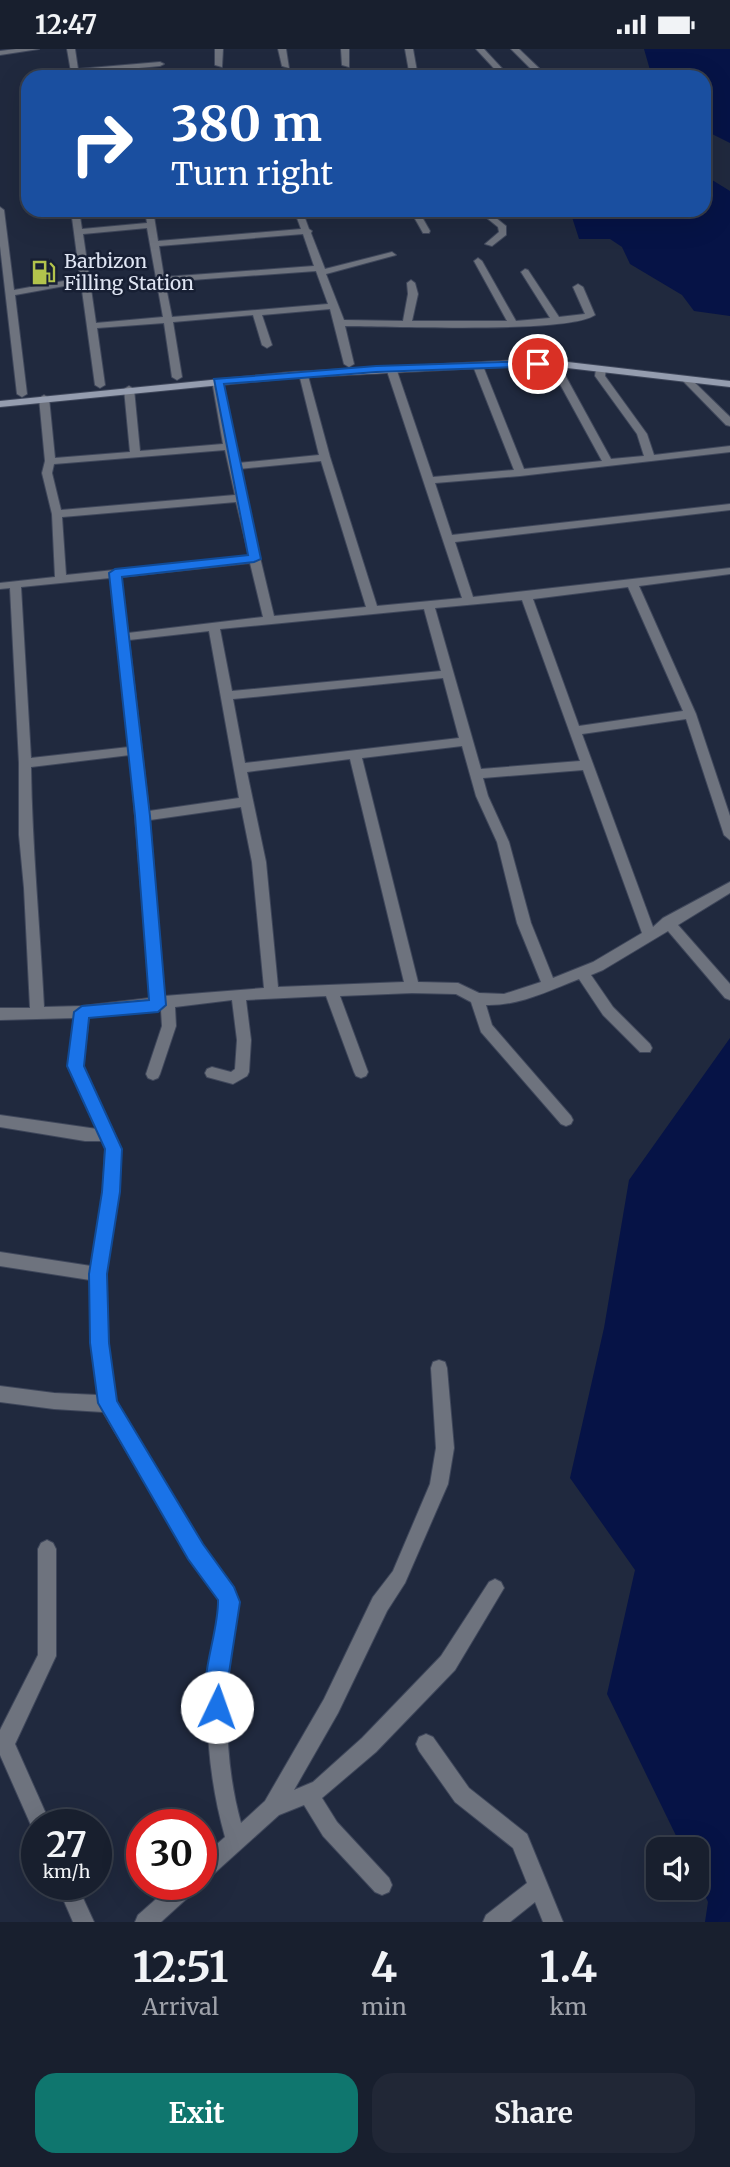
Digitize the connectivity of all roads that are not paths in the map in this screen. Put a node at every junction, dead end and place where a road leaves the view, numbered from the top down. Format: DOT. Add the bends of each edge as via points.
graph roads {
  1 [pos="35,49"];
  2 [pos="71,49"];
  3 [pos="219,49"];
  4 [pos="282,49"];
  5 [pos="345,49"];
  6 [pos="410,49"];
  7 [pos="480,49"];
  8 [pos="515,49"];
  9 [pos="0,53"];
  10 [pos="160,64"];
  11 [pos="219,65"];
  12 [pos="346,65"];
  13 [pos="286,67"];
  14 [pos="75,70"];
  15 [pos="96,70"];
  16 [pos="413,70"];
  17 [pos="500,70"];
  18 [pos="536,70"];
  19 [pos="0,210"];
  20 [pos="76,217"];
  21 [pos="150,217"];
  22 [pos="301,217"];
  23 [pos="418,217"];
  24 [pos="490,217"];
  25 [pos="151,225"];
  26 [pos="308,231"];
  27 [pos="426,231"];
  28 [pos="77,232"];
  29 [pos="155,244"];
  30 [pos="489,244"];
  31 [pos="392,255"];
  32 [pos="478,261"];
  33 [pos="320,270"];
  34 [pos="525,272"];
  35 [pos="85,280"];
  36 [pos="160,280"];
  37 [pos="411,283"];
  38 [pos="578,287"];
  39 [pos="11,293"];
  40 [pos="334,306"];
  41 [pos="257,313"];
  42 [pos="170,319"];
  43 [pos="555,319"];
  44 [pos="340,323"];
  45 [pos="407,323"];
  46 [pos="513,324"];
  47 [pos="92,326"];
  48 [pos="267,345"];
  49 [pos="349,364"];
  50 [pos="554,364"];
  51 [pos="478,366"];
  52 [pos="391,369"];
  53 [pos="601,369"];
  54 [pos="304,374"];
  55 [pos="730,376"];
  56 [pos="177,377"];
  57 [pos="686,379"];
  58 [pos="218,381"];
  59 [pos="730,384"];
  60 [pos="100,385"];
  61 [pos="129,389"];
  62 [pos="22,394"];
  63 [pos="0,396"];
  64 [pos="44,398"];
  65 [pos="0,404"];
  66 [pos="730,422"];
  67 [pos="229,447"];
  68 [pos="730,449"];
  69 [pos="135,455"];
  70 [pos="326,457"];
  71 [pos="650,459"];
  72 [pos="50,461"];
  73 [pos="608,463"];
  74 [pos="234,467"];
  75 [pos="520,473"];
  76 [pos="430,480"];
  77 [pos="241,498"];
  78 [pos="730,507"];
  79 [pos="57,514"];
  80 [pos="450,539"];
  81 [pos="254,559"];
  82 [pos="727,571"];
  83 [pos="115,573"];
  84 [pos="61,579"];
  85 [pos="632,583"];
  86 [pos="15,584"];
  87 [pos="730,584"];
  88 [pos="0,586"];
  89 [pos="526,596"];
  90 [pos="469,601"];
  91 [pos="428,604"];
  92 [pos="373,611"];
  93 [pos="269,620"];
  94 [pos="214,627"];
  95 [pos="124,637"];
  96 [pos="445,674"];
  97 [pos="226,696"];
  98 [pos="690,714"];
  99 [pos="577,731"];
  100 [pos="467,741"];
  101 [pos="136,751"];
  102 [pos="355,755"];
  103 [pos="25,763"];
  104 [pos="587,765"];
  105 [pos="240,768"];
  106 [pos="476,774"];
  107 [pos="246,802"];
  108 [pos="143,816"];
  109 [pos="730,835"];
  110 [pos="730,887"];
  111 [pos="668,922"];
  112 [pos="649,935"];
  113 [pos="582,973"];
  114 [pos="548,984"];
  115 [pos="412,987"];
  116 [pos="331,991"];
  117 [pos="272,993"];
  118 [pos="730,994"];
  119 [pos="238,995"];
  120 [pos="477,999"];
  121 [pos="162,1003"];
  122 [pos="82,1012"];
  123 [pos="37,1013"];
  124 [pos="0,1014"];
  125 [pos="645,1048"];
  126 [pos="361,1072"];
  127 [pos="212,1073"];
  128 [pos="153,1074"];
  129 [pos="566,1120"];
  130 [pos="0,1121"];
  131 [pos="108,1135"];
  132 [pos="0,1259"];
  133 [pos="98,1274"];
  134 [pos="439,1368"];
  135 [pos="0,1394"];
  136 [pos="108,1403"];
  137 [pos="47,1549"];
  138 [pos="495,1588"];
  139 [pos="2,1742"];
  140 [pos="426,1744"];
  141 [pos="308,1793"];
  142 [pos="272,1808"];
  143 [pos="33,1809"];
  144 [pos="236,1842"];
  145 [pos="217,1859"];
  146 [pos="382,1885"];
  147 [pos="539,1887"];
  148 [pos="74,1900"];
  149 [pos="170,1900"];
  150 [pos="84,1922"];
  151 [pos="145,1922"];
  152 [pos="493,1922"];
  153 [pos="553,1922"];
  1 -- 9 [label="street"];
  2 -- 14 [label="street"];
  3 -- 11 [label="street"];
  4 -- 13 [label="street"];
  5 -- 12 [label="street"];
  6 -- 16 [label="street"];
  7 -- 17 [label="street"];
  8 -- 18 [label="street"];
  10 -- 15 [label="street"];
  19 -- 39 [label="street"];
  20 -- 28 [label="street"];
  21 -- 25 [label="street"];
  22 -- 26 [label="street"];
  23 -- 27 [label="street"];
  24 -- 30 [label="street" via="502,226 503,233"];
  25 -- 28 [label="street"];
  25 -- 29 [label="street"];
  26 -- 29 [label="street"];
  26 -- 33 [label="street"];
  28 -- 35 [label="street"];
  29 -- 36 [label="street"];
  31 -- 33 [label="street"];
  32 -- 46 [label="street"];
  33 -- 36 [label="street"];
  33 -- 40 [label="street"];
  34 -- 43 [label="street"];
  35 -- 39 [label="street"];
  35 -- 47 [label="street"];
  36 -- 42 [label="street"];
  37 -- 45 [label="street"];
  38 -- 43 [label="street" via="590,315"];
  39 -- 62 [label="street"];
  40 -- 41 [label="street"];
  40 -- 44 [label="street"];
  41 -- 42 [label="street"];
  41 -- 48 [label="street"];
  42 -- 47 [label="street"];
  42 -- 56 [label="street"];
  43 -- 46 [label="street"];
  44 -- 45 [label="street"];
  44 -- 49 [label="street"];
  45 -- 46 [label="street"];
  47 -- 60 [label="street"];
  49 -- 55 [label="main road" via="552,356"];
  49 -- 56 [label="main road"];
  50 -- 51 [label="main road"];
  50 -- 53 [label="main road"];
  50 -- 73 [label="street"];
  51 -- 52 [label="main road"];
  51 -- 75 [label="street"];
  52 -- 54 [label="main road"];
  52 -- 76 [label="street"];
  53 -- 57 [label="main road"];
  53 -- 71 [label="street" via="600,376 642,434"];
  54 -- 58 [label="main road"];
  54 -- 70 [label="street"];
  56 -- 60 [label="main road"];
  57 -- 59 [label="main road"];
  57 -- 66 [label="street"];
  58 -- 61 [label="main road"];
  58 -- 67 [label="street"];
  60 -- 62 [label="main road"];
  61 -- 64 [label="main road"];
  61 -- 69 [label="street"];
  62 -- 63 [label="main road"];
  64 -- 65 [label="main road"];
  64 -- 72 [label="street"];
  67 -- 69 [label="street"];
  67 -- 74 [label="street"];
  68 -- 71 [label="street"];
  69 -- 72 [label="street"];
  70 -- 74 [label="street"];
  70 -- 92 [label="street"];
  71 -- 73 [label="street"];
  72 -- 79 [label="street" via="47,473"];
  73 -- 75 [label="street"];
  74 -- 77 [label="street"];
  75 -- 76 [label="street"];
  76 -- 80 [label="street"];
  77 -- 79 [label="street"];
  77 -- 81 [label="street"];
  78 -- 80 [label="street"];
  79 -- 84 [label="street"];
  80 -- 90 [label="street"];
  81 -- 83 [label="street"];
  81 -- 93 [label="street"];
  82 -- 85 [label="street"];
  82 -- 87 [label="street"];
  83 -- 84 [label="street"];
  83 -- 95 [label="street"];
  84 -- 86 [label="street"];
  85 -- 89 [label="street"];
  85 -- 98 [label="street"];
  86 -- 88 [label="street"];
  86 -- 103 [label="street"];
  89 -- 90 [label="street"];
  89 -- 99 [label="street"];
  90 -- 91 [label="street"];
  91 -- 92 [label="street"];
  91 -- 96 [label="street"];
  92 -- 93 [label="street"];
  93 -- 94 [label="street"];
  94 -- 95 [label="street"];
  94 -- 97 [label="street"];
  95 -- 101 [label="street"];
  96 -- 97 [label="street"];
  96 -- 100 [label="street"];
  97 -- 105 [label="street"];
  98 -- 99 [label="street"];
  98 -- 109 [label="street"];
  99 -- 104 [label="street"];
  100 -- 102 [label="street"];
  100 -- 106 [label="street"];
  101 -- 103 [label="street"];
  101 -- 108 [label="street"];
  102 -- 105 [label="street"];
  102 -- 115 [label="street"];
  103 -- 123 [label="street"];
  104 -- 106 [label="street"];
  104 -- 112 [label="street"];
  105 -- 107 [label="street"];
  106 -- 114 [label="street"];
  107 -- 108 [label="street"];
  107 -- 117 [label="street" via="259,862"];
  108 -- 121 [label="street"];
  110 -- 111 [label="street"];
  111 -- 112 [label="street"];
  111 -- 118 [label="street"];
  112 -- 113 [label="street"];
  113 -- 114 [label="street"];
  113 -- 125 [label="street" via="608,1011"];
  114 -- 120 [label="street" via="519,997"];
  115 -- 116 [label="street"];
  115 -- 120 [label="street" via="458,989"];
  116 -- 117 [label="street"];
  116 -- 126 [label="street"];
  117 -- 119 [label="street"];
  119 -- 121 [label="street"];
  119 -- 127 [label="street" via="244,1040 242,1072 233,1077"];
  120 -- 129 [label="street" via="486,1028"];
  121 -- 122 [label="street"];
  121 -- 128 [label="street" via="169,1026"];
  122 -- 123 [label="street"];
  122 -- 131 [label="street" via="76,1066"];
  123 -- 124 [label="street"];
  130 -- 131 [label="street"];
  131 -- 133 [label="street" via="113,1149 111,1192"];
  132 -- 133 [label="street"];
  133 -- 136 [label="street" via="99,1343"];
  134 -- 142 [label="street" via="445,1448 439,1484 399,1577 380,1604 331,1706"];
  135 -- 136 [label="street"];
  136 -- 144 [label="street" via="195,1551 227,1594 216,1686 217,1727"];
  137 -- 139 [label="street" via="47,1656"];
  138 -- 141 [label="street" via="448,1663 369,1745 320,1789"];
  139 -- 143 [label="street"];
  140 -- 147 [label="street" via="462,1795 520,1841"];
  141 -- 142 [label="street"];
  141 -- 146 [label="street" via="330,1829"];
  142 -- 144 [label="street"];
  144 -- 145 [label="street"];
  147 -- 152 [label="street"];
  147 -- 153 [label="street"];
  148 -- 150 [label="street"];
  149 -- 151 [label="street"];
}
